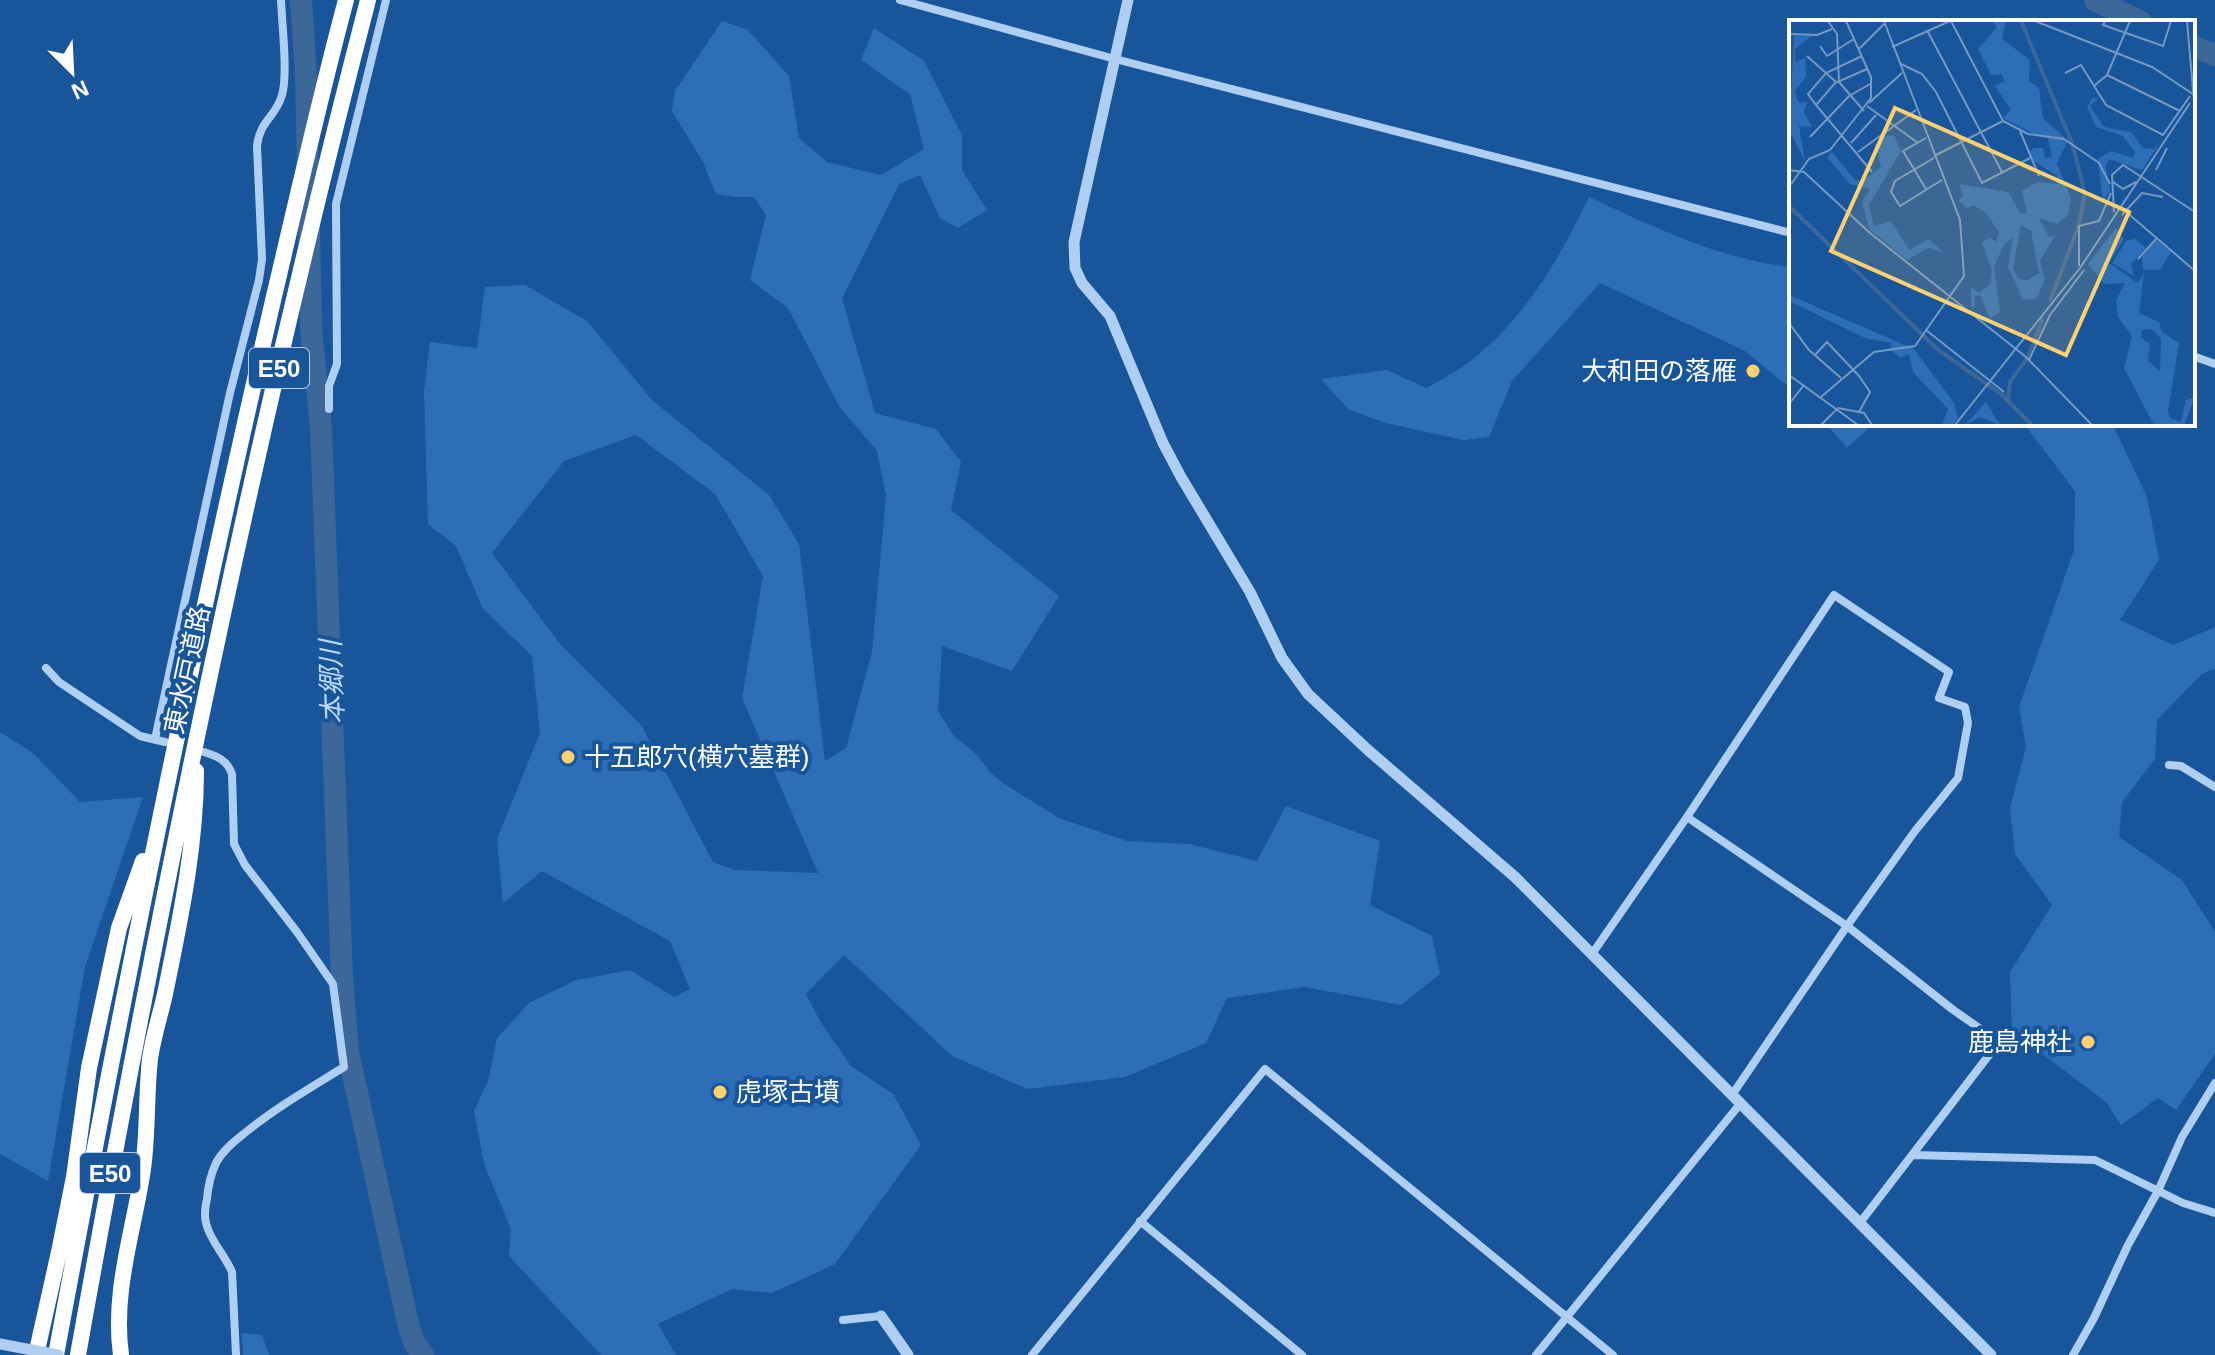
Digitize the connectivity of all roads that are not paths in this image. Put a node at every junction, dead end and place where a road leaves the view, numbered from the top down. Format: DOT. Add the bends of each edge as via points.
graph roads {
  1 [pos="281,0"];
  2 [pos="346,0"];
  3 [pos="368,0"];
  4 [pos="386,0"];
  5 [pos="900,0"];
  6 [pos="1128,0"];
  7 [pos="1115,59"];
  8 [pos="1789,232"];
  9 [pos="2195,357"];
  10 [pos="2215,364"];
  11 [pos="329,409"];
  12 [pos="46,668"];
  13 [pos="171,738"];
  14 [pos="155,739"];
  15 [pos="200,745"];
  16 [pos="2169,765"];
  17 [pos="2215,787"];
  18 [pos="159,817"];
  19 [pos="1687,817"];
  20 [pos="1847,926"];
  21 [pos="1592,954"];
  22 [pos="2215,1083"];
  23 [pos="1736,1100"];
  24 [pos="1913,1155"];
  25 [pos="2158,1191"];
  26 [pos="2215,1213"];
  27 [pos="1140,1221"];
  28 [pos="1859,1224"];
  29 [pos="881,1316"];
  30 [pos="1567,1317"];
  31 [pos="843,1320"];
  32 [pos="0,1344"];
  33 [pos="36,1355"];
  34 [pos="57,1355"];
  35 [pos="78,1355"];
  36 [pos="121,1355"];
  37 [pos="236,1355"];
  38 [pos="908,1355"];
  39 [pos="1032,1355"];
  40 [pos="1302,1355"];
  41 [pos="1536,1355"];
  42 [pos="1613,1355"];
  43 [pos="1991,1355"];
  44 [pos="2073,1355"];
  1 -- 14 [label="street" via="284,84 277,108 258,133 259,280"];
  2 -- 13 [label="highway, 東水戸道路 / E50"];
  3 -- 15 [label="highway, 東水戸道路 / E50" via="276,379"];
  4 -- 11 [label="street" via="336,204 338,344"];
  5 -- 7 [label="street"];
  6 -- 7 [label="street"];
  7 -- 8 [label="street"];
  7 -- 21 [label="street" via="1074,242 1075,268 1110,316 1181,477 1250,592 1282,658 1308,694 1515,877"];
  9 -- 10 [label="street"];
  12 -- 14 [label="street" via="140,736"];
  13 -- 14 [label="street"];
  13 -- 18 [label="highway, 東水戸道路 / E50"];
  15 -- 35 [label="highway, 東水戸道路 / E50" via="128,1076"];
  15 -- 36 [label="highway" via="186,887 150,1058 143,1167 120,1305"];
  15 -- 37 [label="street" via="229,765 234,844 245,865 333,984 344,1067 244,1133 211,1176 206,1224 232,1272"];
  16 -- 17 [label="street" via="2181,766"];
  18 -- 33 [label="highway" via="119,928"];
  18 -- 34 [label="highway, 東水戸道路 / E50"];
  19 -- 20 [label="street"];
  19 -- 20 [label="street" via="1834,595 1949,672 1939,698 1965,707 1968,723 1958,778"];
  19 -- 21 [label="street"];
  20 -- 23 [label="street"];
  20 -- 24 [label="street" via="1999,1042"];
  21 -- 23 [label="street"];
  22 -- 25 [label="street"];
  23 -- 28 [label="street"];
  23 -- 30 [label="street"];
  24 -- 25 [label="street" via="2095,1160"];
  24 -- 28 [label="street"];
  25 -- 26 [label="street"];
  25 -- 44 [label="street"];
  27 -- 30 [label="street" via="1265,1069"];
  27 -- 39 [label="street"];
  27 -- 40 [label="street"];
  28 -- 43 [label="street"];
  29 -- 31 [label="street"];
  29 -- 38 [label="street"];
  30 -- 41 [label="street"];
  30 -- 42 [label="street"];
  32 -- 34 [label="street, bridge"];
}
